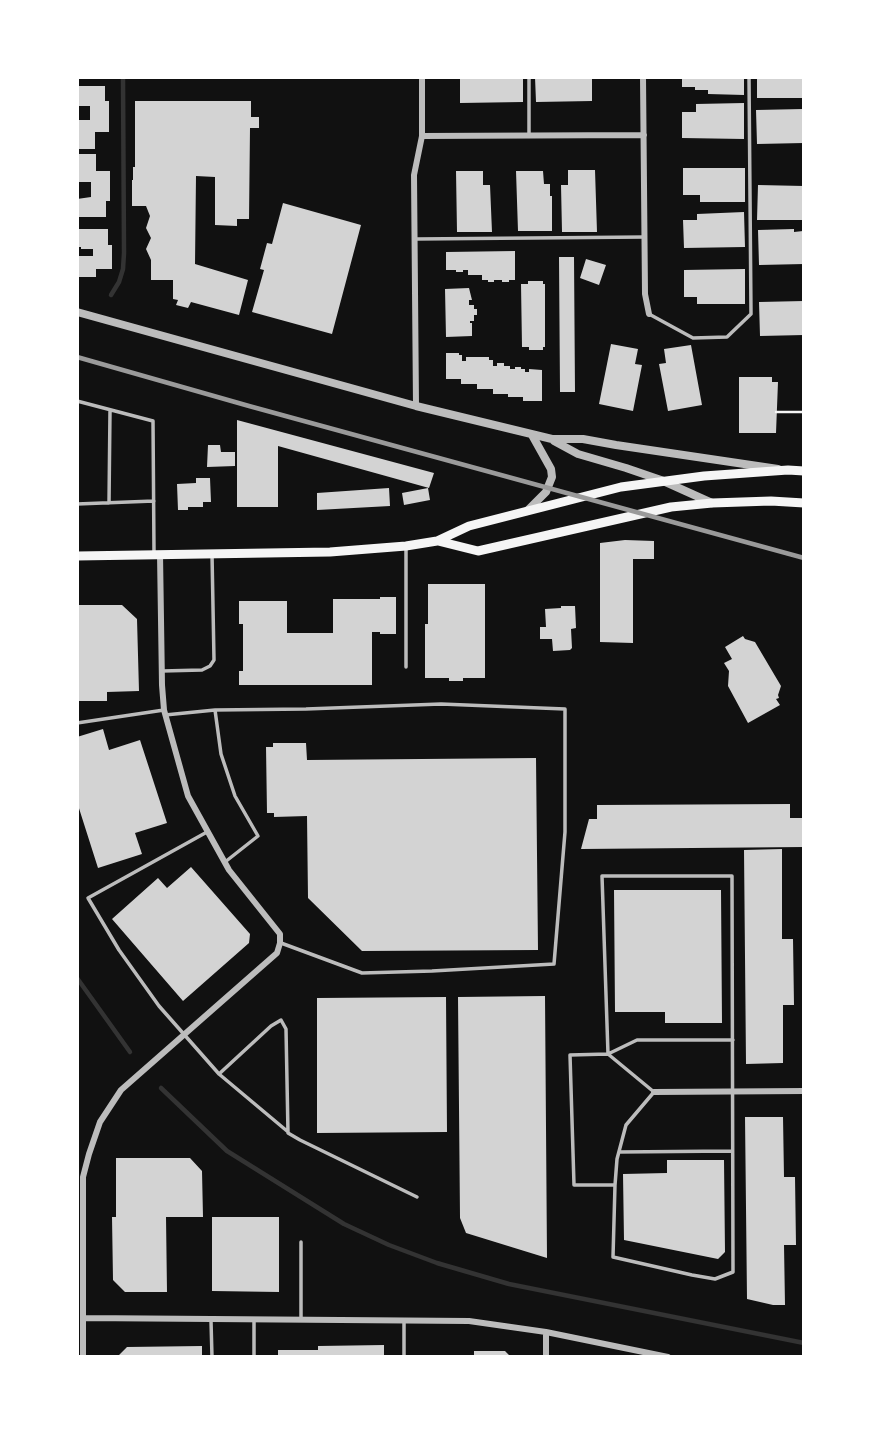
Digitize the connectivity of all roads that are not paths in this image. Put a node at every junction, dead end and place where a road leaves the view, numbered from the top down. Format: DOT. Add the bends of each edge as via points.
graph roads {
  1 [pos="422,77"];
  2 [pos="529,77"];
  3 [pos="643,77"];
  4 [pos="749,77"];
  5 [pos="643,135"];
  6 [pos="422,136"];
  7 [pos="529,136"];
  8 [pos="645,237"];
  9 [pos="414,239"];
  10 [pos="77,312"];
  11 [pos="649,314"];
  12 [pos="77,401"];
  13 [pos="416,407"];
  14 [pos="110,410"];
  15 [pos="532,435"];
  16 [pos="551,439"];
  17 [pos="788,470"];
  18 [pos="804,471"];
  19 [pos="661,480"];
  20 [pos="154,501"];
  21 [pos="108,503"];
  22 [pos="712,503"];
  23 [pos="804,503"];
  24 [pos="77,504"];
  25 [pos="527,511"];
  26 [pos="437,541"];
  27 [pos="406,546"];
  28 [pos="157,554"];
  29 [pos="212,554"];
  30 [pos="77,556"];
  31 [pos="406,667"];
  32 [pos="162,671"];
  33 [pos="215,710"];
  34 [pos="165,712"];
  35 [pos="77,723"];
  36 [pos="208,832"];
  37 [pos="225,862"];
  38 [pos="280,943"];
  39 [pos="183,1035"];
  40 [pos="733,1040"];
  41 [pos="608,1054"];
  42 [pos="219,1074"];
  43 [pos="804,1091"];
  44 [pos="654,1092"];
  45 [pos="732,1092"];
  46 [pos="288,1133"];
  47 [pos="732,1151"];
  48 [pos="619,1152"];
  49 [pos="615,1185"];
  50 [pos="417,1197"];
  51 [pos="301,1242"];
  52 [pos="83,1318"];
  53 [pos="211,1319"];
  54 [pos="254,1319"];
  55 [pos="301,1319"];
  56 [pos="404,1320"];
  57 [pos="80,1330"];
  58 [pos="546,1332"];
  59 [pos="83,1357"];
  60 [pos="212,1357"];
  61 [pos="254,1357"];
  62 [pos="404,1357"];
  63 [pos="546,1357"];
  64 [pos="668,1357"];
  1 -- 6 [label="street"];
  2 -- 7 [label="lane"];
  3 -- 5 [label="street"];
  4 -- 11 [label="lane" via="751,314 727,337 693,338"];
  5 -- 7 [label="street"];
  5 -- 8 [label="street"];
  6 -- 7 [label="street"];
  6 -- 9 [label="street" via="414,175"];
  8 -- 9 [label="lane"];
  8 -- 11 [label="street"];
  9 -- 13 [label="street"];
  10 -- 13 [label="street"];
  12 -- 14 [label="lane"];
  13 -- 15 [label="street"];
  14 -- 20 [label="lane" via="153,421"];
  14 -- 21 [label="lane"];
  15 -- 16 [label="street"];
  15 -- 25 [label="street" via="552,477 546,492"];
  16 -- 17 [label="street" via="583,439"];
  16 -- 19 [label="street" via="578,454"];
  17 -- 18 [label="main road"];
  17 -- 19 [label="main road"];
  19 -- 22 [label="street"];
  19 -- 25 [label="main road"];
  20 -- 21 [label="lane"];
  20 -- 28 [label="lane"];
  21 -- 24 [label="lane"];
  22 -- 23 [label="main road"];
  22 -- 26 [label="main road" via="641,513 478,551"];
  25 -- 26 [label="main road" via="469,526"];
  26 -- 27 [label="main road"];
  27 -- 29 [label="main road"];
  27 -- 31 [label="lane"];
  28 -- 29 [label="main road"];
  28 -- 30 [label="main road"];
  28 -- 32 [label="street"];
  29 -- 32 [label="lane" via="214,660 202,670"];
  32 -- 34 [label="street"];
  33 -- 34 [label="lane"];
  33 -- 37 [label="lane" via="221,754 235,796 258,836"];
  33 -- 38 [label="lane" via="441,704 565,709 565,832 554,964 362,973"];
  34 -- 35 [label="lane"];
  34 -- 36 [label="street" via="188,796"];
  36 -- 37 [label="street"];
  36 -- 39 [label="lane" via="88,898 118,950"];
  37 -- 38 [label="street" via="280,934"];
  38 -- 39 [label="street" via="277,953"];
  39 -- 42 [label="lane"];
  39 -- 52 [label="street" via="121,1090 96,1132 83,1177"];
  40 -- 41 [label="lane" via="637,1040"];
  40 -- 41 [label="lane" via="732,876 602,876"];
  40 -- 45 [label="lane"];
  41 -- 44 [label="lane"];
  41 -- 49 [label="lane" via="570,1055 574,1185"];
  42 -- 46 [label="lane"];
  42 -- 46 [label="lane" via="281,1020 286,1029"];
  43 -- 45 [label="street"];
  44 -- 45 [label="street"];
  44 -- 48 [label="lane" via="626,1125"];
  45 -- 47 [label="lane"];
  46 -- 50 [label="lane"];
  47 -- 48 [label="lane"];
  47 -- 49 [label="lane" via="733,1272 715,1279 613,1257"];
  48 -- 49 [label="lane"];
  51 -- 55 [label="lane"];
  52 -- 53 [label="street"];
  52 -- 57 [label="street"];
  53 -- 54 [label="street"];
  53 -- 60 [label="lane"];
  54 -- 55 [label="street"];
  54 -- 61 [label="lane"];
  55 -- 56 [label="street"];
  56 -- 58 [label="street" via="469,1321"];
  56 -- 62 [label="lane"];
  57 -- 59 [label="street"];
  58 -- 63 [label="street"];
  58 -- 64 [label="street"];
}
